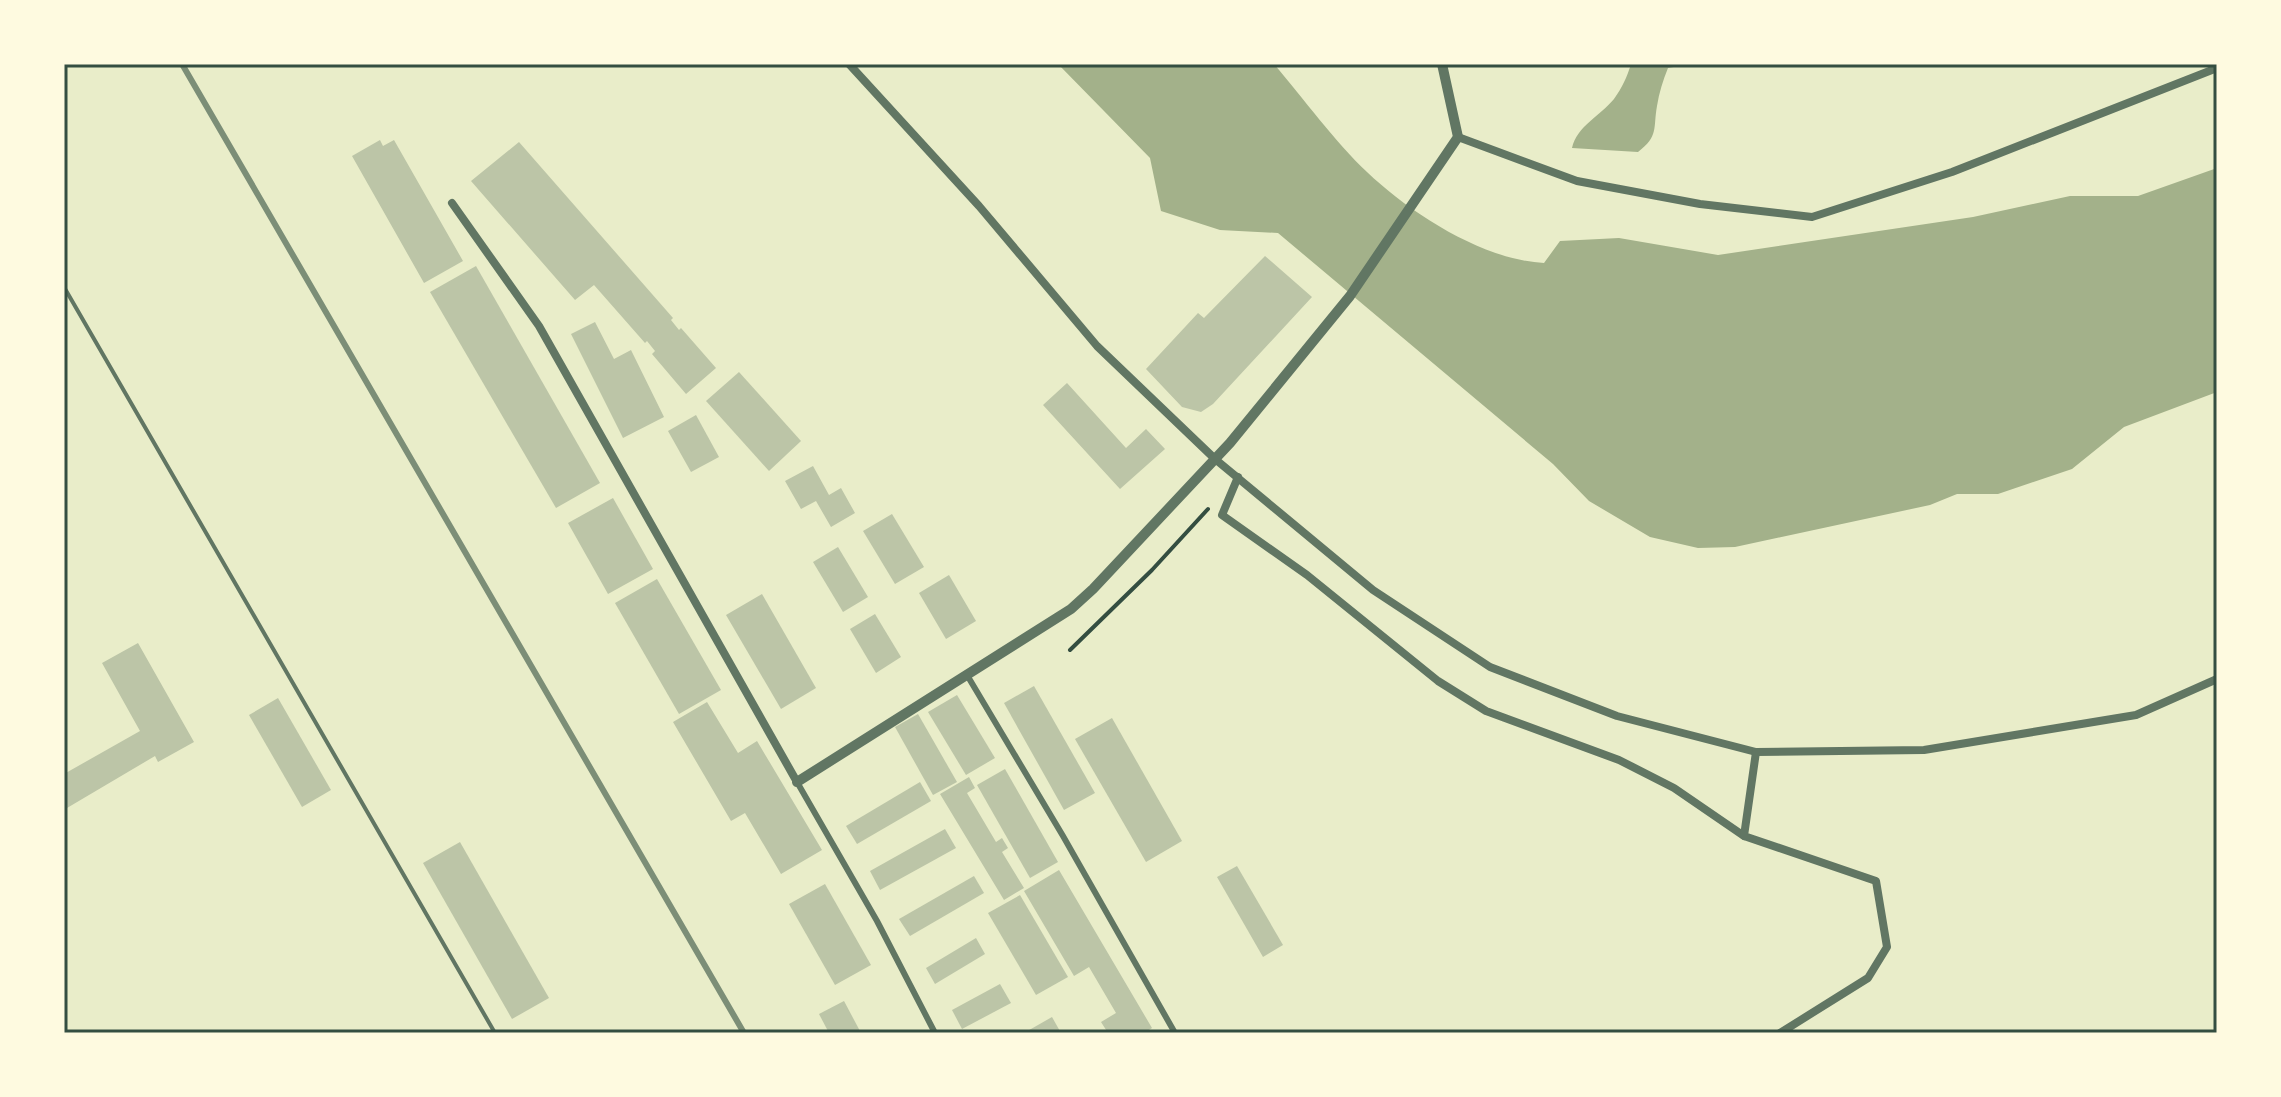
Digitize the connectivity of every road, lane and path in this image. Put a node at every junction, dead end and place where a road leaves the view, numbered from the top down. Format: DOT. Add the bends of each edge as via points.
graph roads {
  1 [pos="849,64"];
  2 [pos="1442,64"];
  3 [pos="2217,68"];
  4 [pos="1458,137"];
  5 [pos="452,203"];
  6 [pos="64,287"];
  7 [pos="1215,459"];
  8 [pos="1238,477"];
  9 [pos="1216,501"];
  10 [pos="1070,650"];
  11 [pos="967,675"];
  12 [pos="2217,679"];
  13 [pos="1756,752"];
  14 [pos="797,782"];
  15 [pos="1744,836"];
  16 [pos="495,1033"];
  17 [pos="935,1033"];
  18 [pos="1175,1033"];
  19 [pos="1780,1033"];
  1 -- 7 [label="street" via="1097,346"];
  2 -- 4 [label="street"];
  3 -- 4 [label="street" via="1952,172 1812,217 1700,204 1577,181"];
  4 -- 7 [label="street" via="1350,296"];
  5 -- 14 [label="street" via="539,326"];
  6 -- 16 [label="lane"];
  7 -- 8 [label="street"];
  7 -- 11 [label="street" via="1071,609"];
  8 -- 13 [label="street" via="1373,590 1490,667 1617,716"];
  8 -- 15 [label="street" via="1222,515 1307,575 1438,681 1486,711 1633,767"];
  9 -- 10 [label="path"];
  11 -- 14 [label="street"];
  11 -- 18 [label="street"];
  12 -- 13 [label="street" via="2136,715 1924,750"];
  13 -- 15 [label="street"];
  14 -- 17 [label="street"];
  15 -- 19 [label="street" via="1876,881 1887,947 1868,978"];
}
